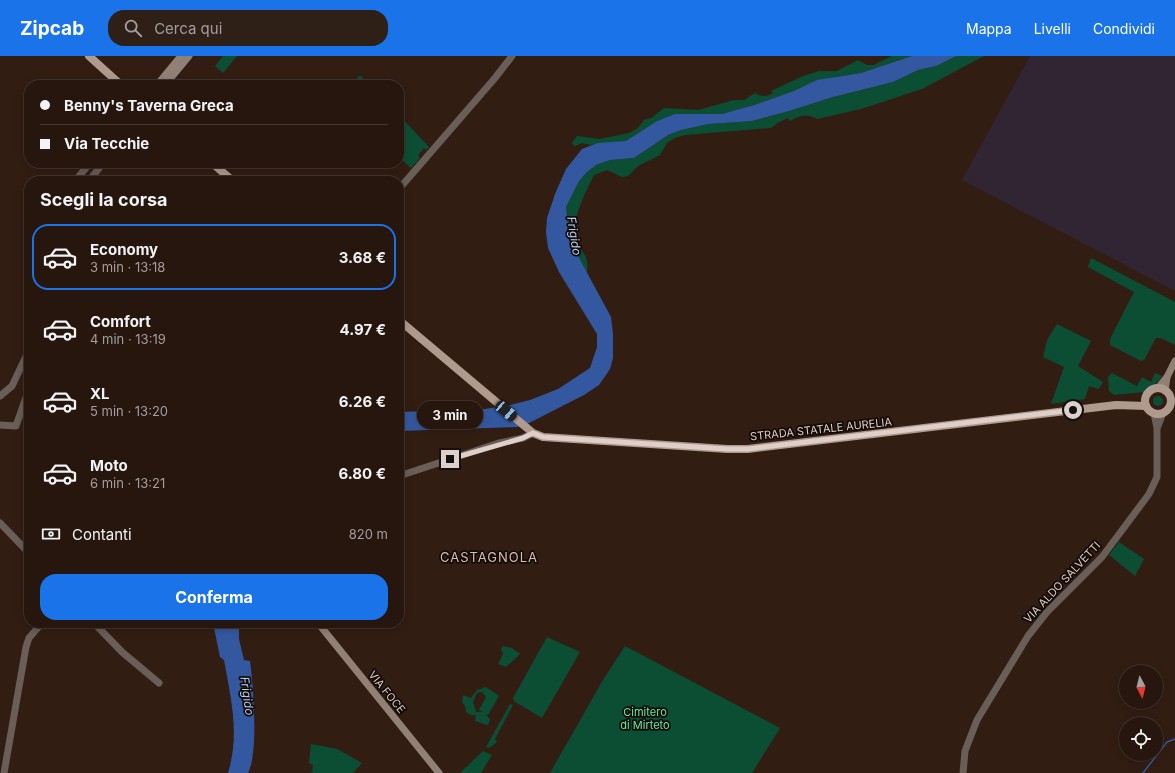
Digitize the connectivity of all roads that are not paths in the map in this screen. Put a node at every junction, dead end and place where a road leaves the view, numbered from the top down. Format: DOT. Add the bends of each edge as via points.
graph roads {
  1 [pos="89,56"];
  2 [pos="181,56"];
  3 [pos="189,56"];
  4 [pos="512,56"];
  5 [pos="115,80"];
  6 [pos="161,80"];
  7 [pos="169,80"];
  8 [pos="86,168"];
  9 [pos="99,168"];
  10 [pos="218,168"];
  11 [pos="79,176"];
  12 [pos="93,176"];
  13 [pos="227,176"];
  14 [pos="404,183"];
  15 [pos="404,324"];
  16 [pos="24,361"];
  17 [pos="1175,361"];
  18 [pos="1167,392"];
  19 [pos="0,396"];
  20 [pos="1146,396"];
  21 [pos="1172,402"];
  22 [pos="24,403"];
  23 [pos="1116,405"];
  24 [pos="1146,406"];
  25 [pos="1154,413"];
  26 [pos="1163,413"];
  27 [pos="0,425"];
  28 [pos="1157,428"];
  29 [pos="531,432"];
  30 [pos="404,474"];
  31 [pos="0,523"];
  32 [pos="24,548"];
  33 [pos="38,628"];
  34 [pos="99,628"];
  35 [pos="323,628"];
  36 [pos="159,683"];
  37 [pos="4,773"];
  38 [pos="438,773"];
  39 [pos="963,773"];
  1 -- 5 [label="main road"];
  2 -- 6 [label="main road"];
  3 -- 7 [label="main road"];
  4 -- 14 [label="street"];
  8 -- 11 [label="street"];
  9 -- 12 [label="street"];
  10 -- 13 [label="main road"];
  15 -- 29 [label="main road"];
  16 -- 19 [label="street" via="12,386"];
  17 -- 18 [label="main road" via="1167,377"];
  18 -- 20 [label="main road, STRADA STATALE AURELIA" via="1151,390"];
  18 -- 21 [label="main road"];
  20 -- 23 [label="main road, STRADA STATALE AURELIA"];
  20 -- 24 [label="main road"];
  21 -- 26 [label="main road"];
  22 -- 27 [label="street" via="16,426"];
  23 -- 24 [label="main road, STRADA STATALE AURELIA"];
  23 -- 29 [label="main road, STRADA STATALE AURELIA" via="748,449 543,437"];
  24 -- 25 [label="main road"];
  25 -- 26 [label="main road"];
  25 -- 28 [label="street, VIA ALDO SALVETTI"];
  26 -- 28 [label="street, VIA ALDO SALVETTI"];
  28 -- 39 [label="street, VIA ALDO SALVETTI" via="1157,477 1149,494 1102,557 1047,612 1028,636 977,720 965,750"];
  29 -- 30 [label="street" via="523,438 499,443"];
  31 -- 32 [label="street"];
  33 -- 37 [label="street" via="29,638 26,648"];
  34 -- 36 [label="street" via="122,652"];
  35 -- 38 [label="main road, VIA FOCE"];
}
